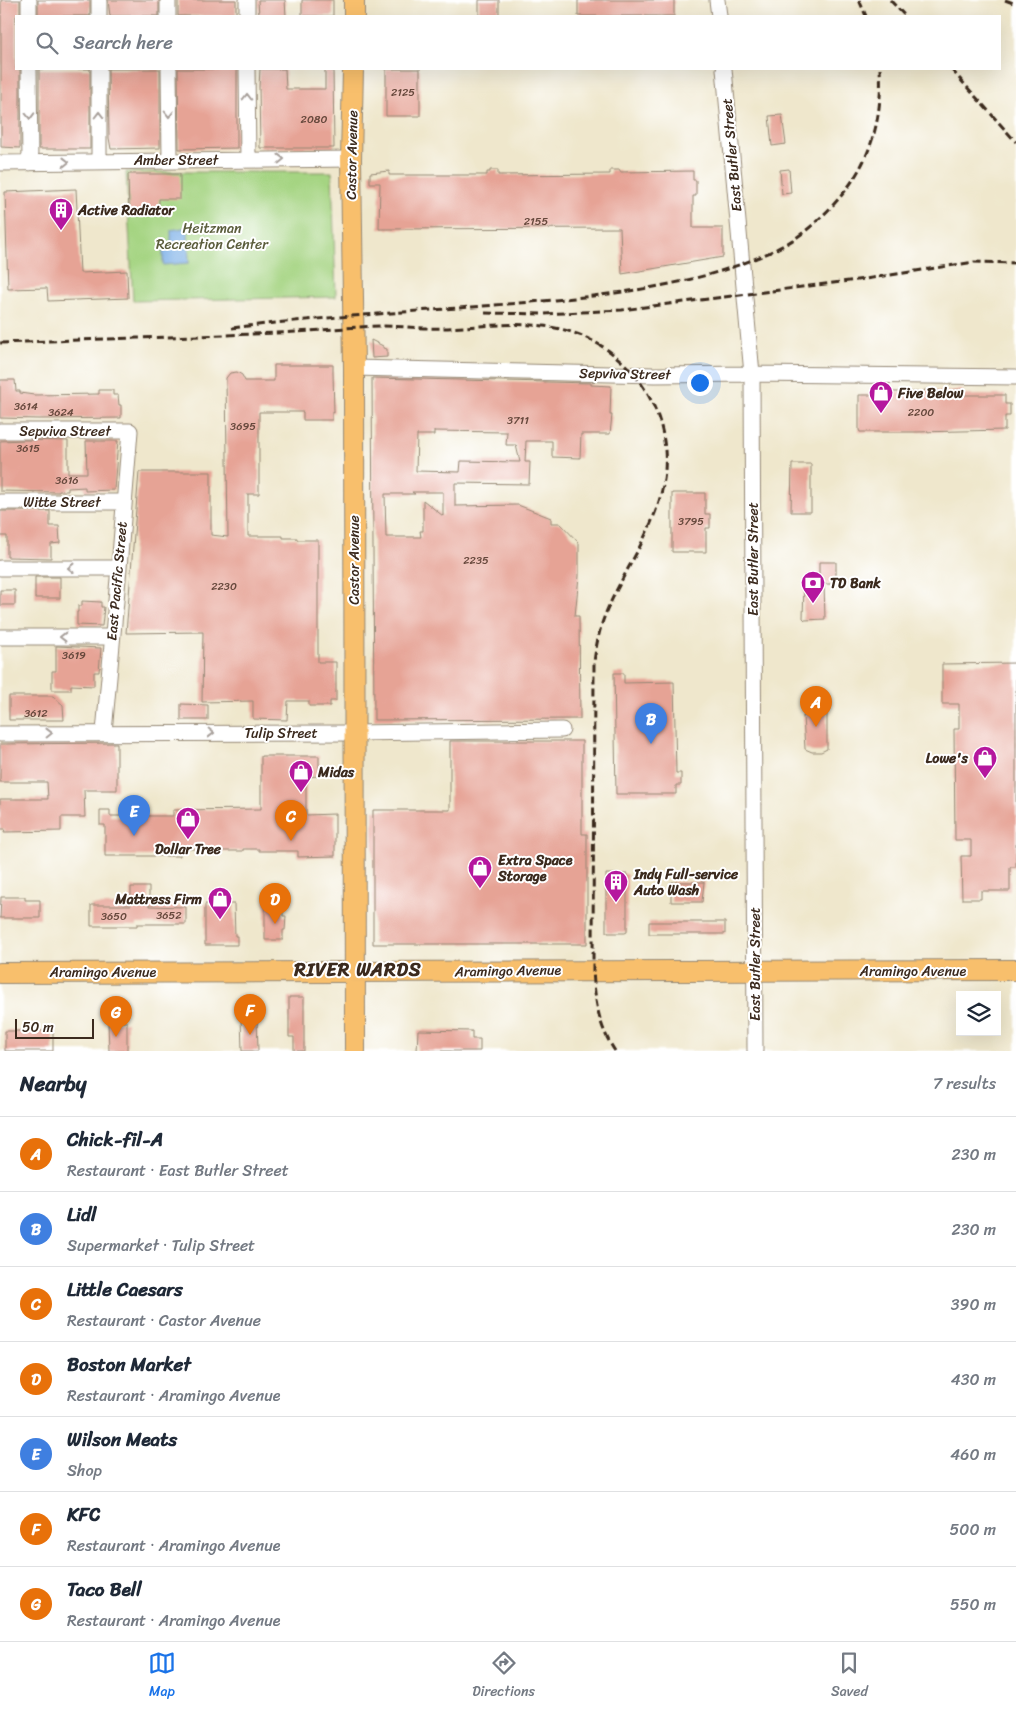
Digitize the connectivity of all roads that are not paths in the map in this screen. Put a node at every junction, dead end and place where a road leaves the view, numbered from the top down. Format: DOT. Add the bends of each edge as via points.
graph roads {
  1 [pos="29,0"];
  2 [pos="99,0"];
  3 [pos="168,0"];
  4 [pos="247,0"];
  5 [pos="354,0"];
  6 [pos="717,0"];
  7 [pos="29,15"];
  8 [pos="99,15"];
  9 [pos="168,15"];
  10 [pos="247,15"];
  11 [pos="354,15"];
  12 [pos="719,15"];
  13 [pos="29,70"];
  14 [pos="99,70"];
  15 [pos="169,70"];
  16 [pos="247,70"];
  17 [pos="354,70"];
  18 [pos="724,70"];
  19 [pos="351,158"];
  20 [pos="170,160"];
  21 [pos="248,160"];
  22 [pos="99,161"];
  23 [pos="0,163"];
  24 [pos="30,163"];
  25 [pos="354,368"];
  26 [pos="752,374"];
  27 [pos="1016,377"];
  28 [pos="0,431"];
  29 [pos="130,431"];
  30 [pos="0,502"];
  31 [pos="124,502"];
  32 [pos="0,568"];
  33 [pos="120,568"];
  34 [pos="0,637"];
  35 [pos="112,638"];
  36 [pos="562,730"];
  37 [pos="104,732"];
  38 [pos="354,733"];
  39 [pos="0,734"];
  40 [pos="1016,970"];
  41 [pos="755,971"];
  42 [pos="355,972"];
  43 [pos="0,973"];
  44 [pos="355,1051"];
  45 [pos="755,1051"];
  1 -- 7 [label="street"];
  2 -- 8 [label="street"];
  3 -- 9 [label="street"];
  4 -- 10 [label="street"];
  5 -- 11 [label="main road"];
  6 -- 12 [label="street"];
  13 -- 24 [label="street, one-way"];
  22 -- 14 [label="street, one-way"];
  15 -- 20 [label="street, one-way"];
  21 -- 16 [label="street, one-way"];
  17 -- 19 [label="main road, Castor Avenue"];
  18 -- 26 [label="street, East Butler Street"];
  21 -- 19 [label="street, Amber Street, one-way"];
  19 -- 25 [label="main road, Castor Avenue"];
  20 -- 21 [label="street, Amber Street"];
  20 -- 22 [label="street, Amber Street"];
  24 -- 22 [label="street, Amber Street, one-way"];
  23 -- 24 [label="street, Amber Street"];
  25 -- 26 [label="street, Sepviva Street"];
  25 -- 38 [label="main road, Castor Avenue"];
  26 -- 27 [label="street, Sepviva Street"];
  26 -- 41 [label="street, East Butler Street"];
  28 -- 29 [label="street, Sepviva Street"];
  29 -- 31 [label="street, East Pacific Street"];
  30 -- 31 [label="street, Witte Street"];
  31 -- 33 [label="street, East Pacific Street"];
  33 -- 32 [label="street, one-way"];
  33 -- 35 [label="street, East Pacific Street"];
  35 -- 34 [label="street, one-way"];
  35 -- 37 [label="street, East Pacific Street"];
  36 -- 38 [label="street, Tulip Street"];
  37 -- 38 [label="street, Tulip Street, one-way"];
  39 -- 37 [label="street, Tulip Street, one-way"];
  38 -- 42 [label="main road, Castor Avenue"];
  40 -- 41 [label="main road, Aramingo Avenue"];
  41 -- 42 [label="main road, Aramingo Avenue"];
  41 -- 45 [label="street, East Butler Street"];
  42 -- 43 [label="main road, Aramingo Avenue"];
  42 -- 44 [label="main road, Castor Avenue"];
}
